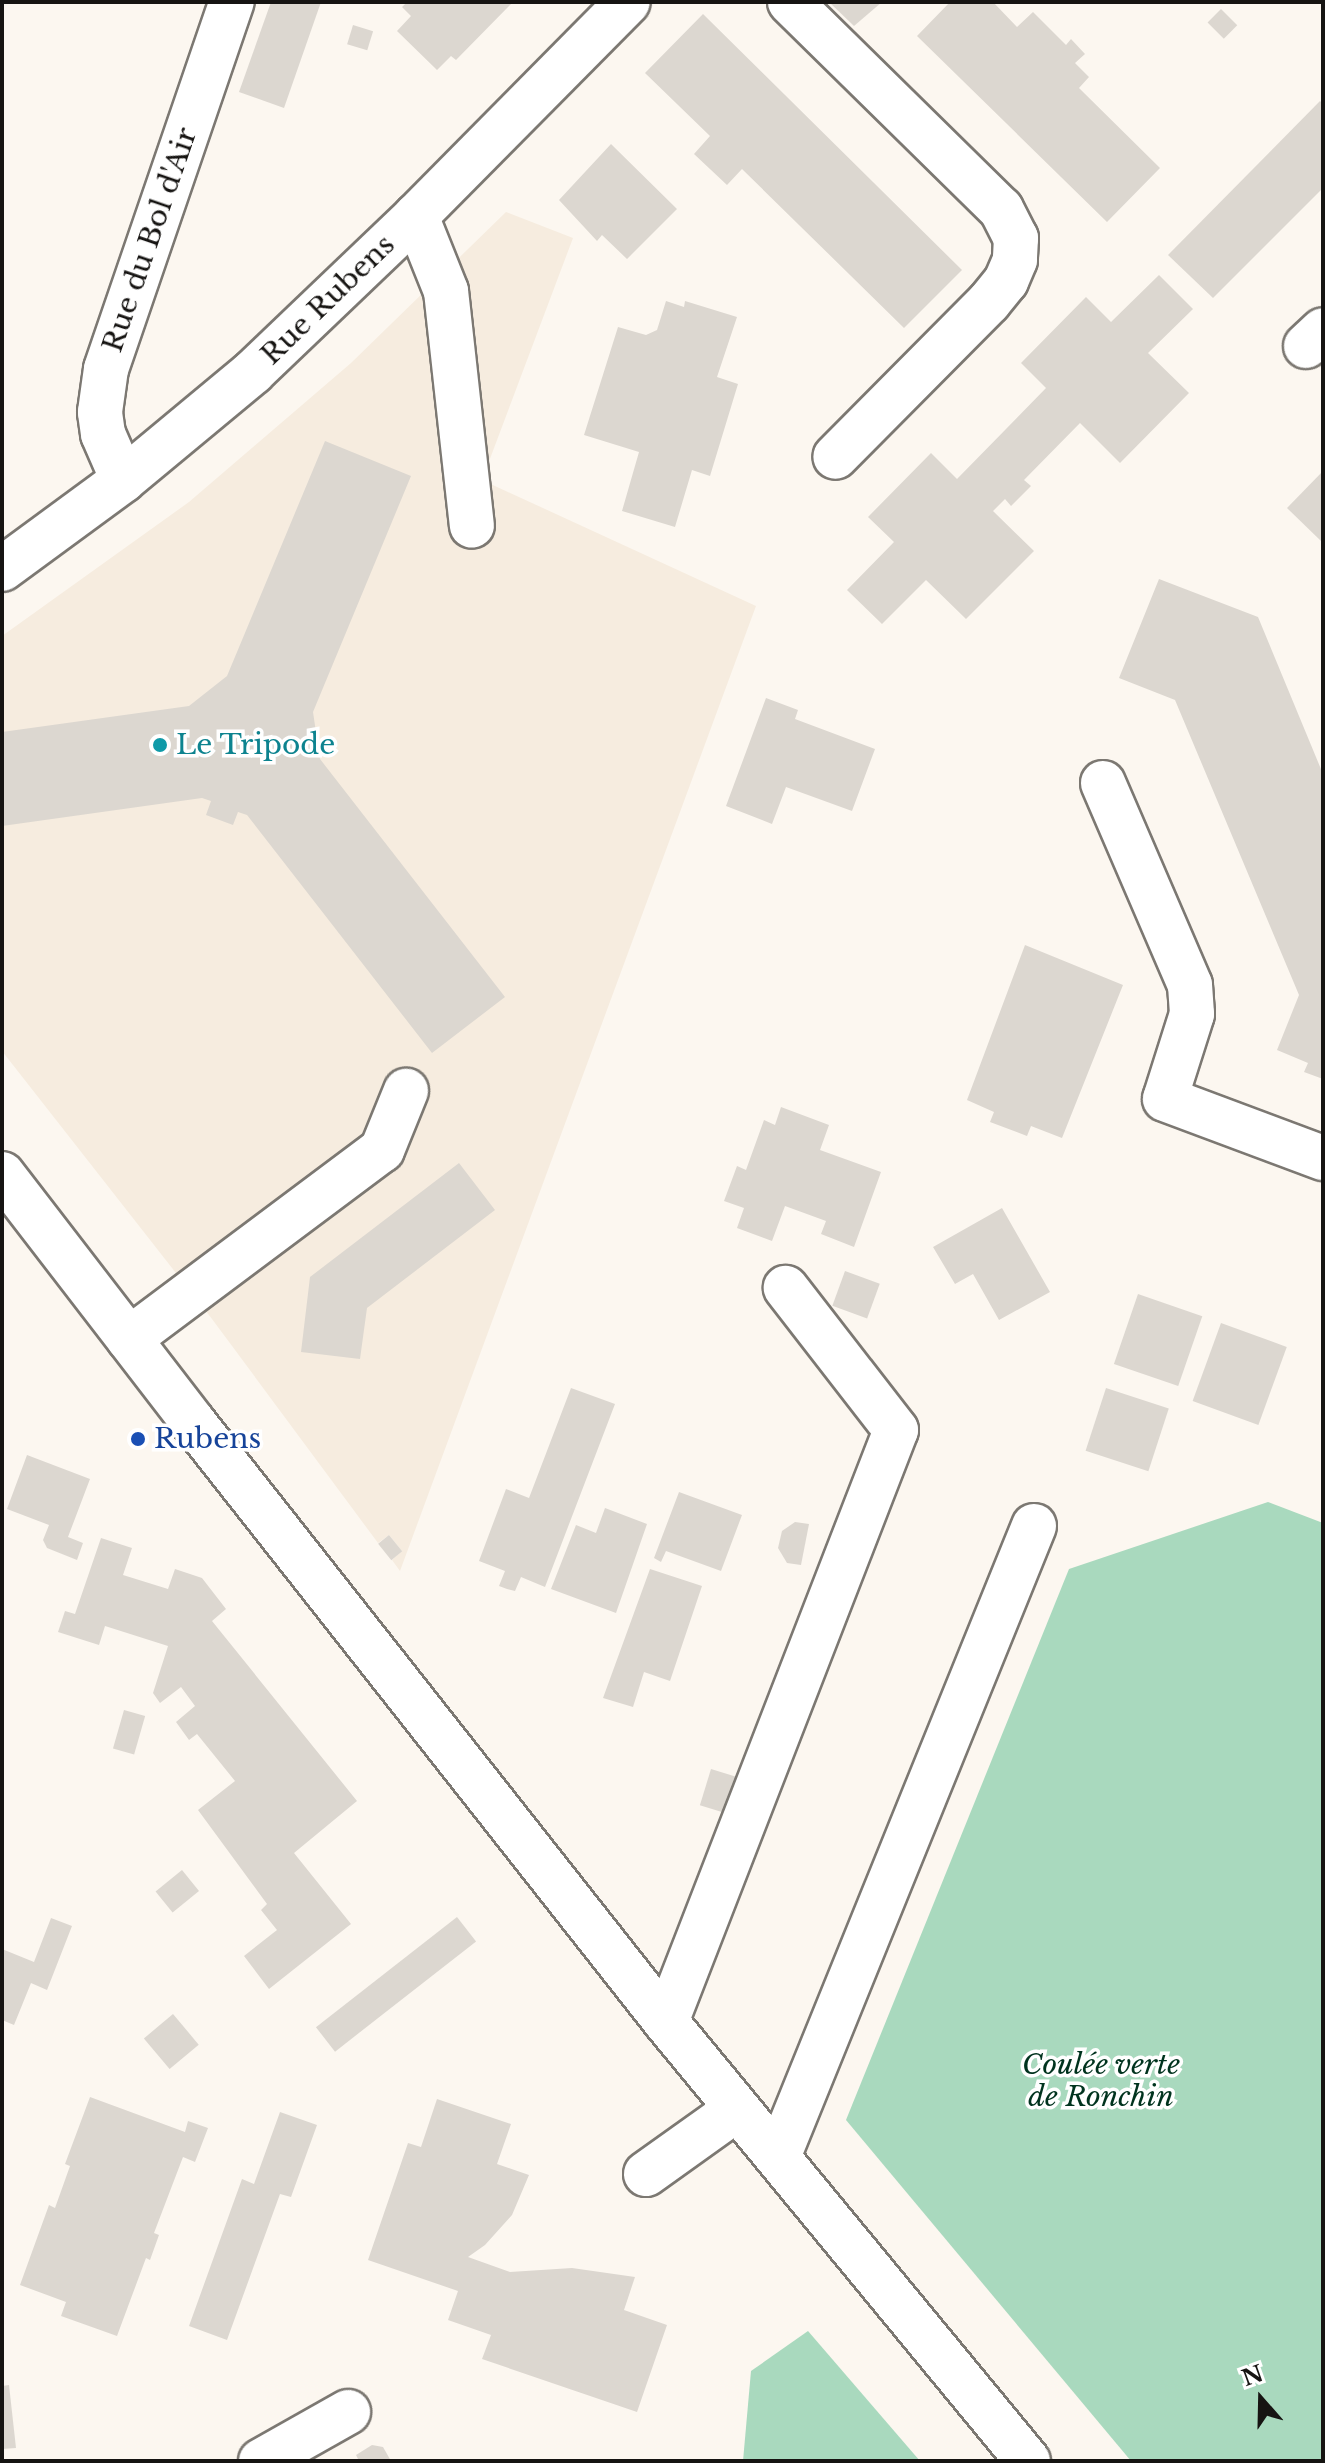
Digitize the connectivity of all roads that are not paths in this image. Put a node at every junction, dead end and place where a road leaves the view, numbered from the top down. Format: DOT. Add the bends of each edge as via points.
graph roads {
  1 [pos="232,2"];
  2 [pos="628,2"];
  3 [pos="790,2"];
  4 [pos="416,216"];
  5 [pos="835,457"];
  6 [pos="123,480"];
  7 [pos="472,526"];
  8 [pos="2,569"];
  9 [pos="1103,783"];
  10 [pos="406,1091"];
  11 [pos="1323,1158"];
  12 [pos="2,1174"];
  13 [pos="786,1288"];
  14 [pos="129,1339"];
  15 [pos="1034,1526"];
  16 [pos="666,2022"];
  17 [pos="737,2109"];
  18 [pos="778,2157"];
  19 [pos="646,2174"];
  20 [pos="348,2412"];
  21 [pos="261,2461"];
  22 [pos="1028,2461"];
  1 -- 6 [label="street, Rue du Bol d'Air" via="104,380 103,434"];
  2 -- 4 [label="street, Rue Rubens"];
  3 -- 5 [label="street" via="1001,209 1016,238 1015,260 989,302"];
  4 -- 6 [label="street, Rue Rubens" via="253,372"];
  4 -- 7 [label="street" via="446,291"];
  6 -- 8 [label="street, Rue Rubens"];
  9 -- 11 [label="street" via="1190,985 1192,1014 1165,1099"];
  10 -- 14 [label="street" via="382,1150"];
  12 -- 14 [label="street"];
  13 -- 16 [label="street" via="896,1430"];
  14 -- 16 [label="street"];
  15 -- 18 [label="street"];
  16 -- 17 [label="street"];
  17 -- 18 [label="street"];
  17 -- 19 [label="street"];
  18 -- 22 [label="street"];
  20 -- 21 [label="street"];
}
